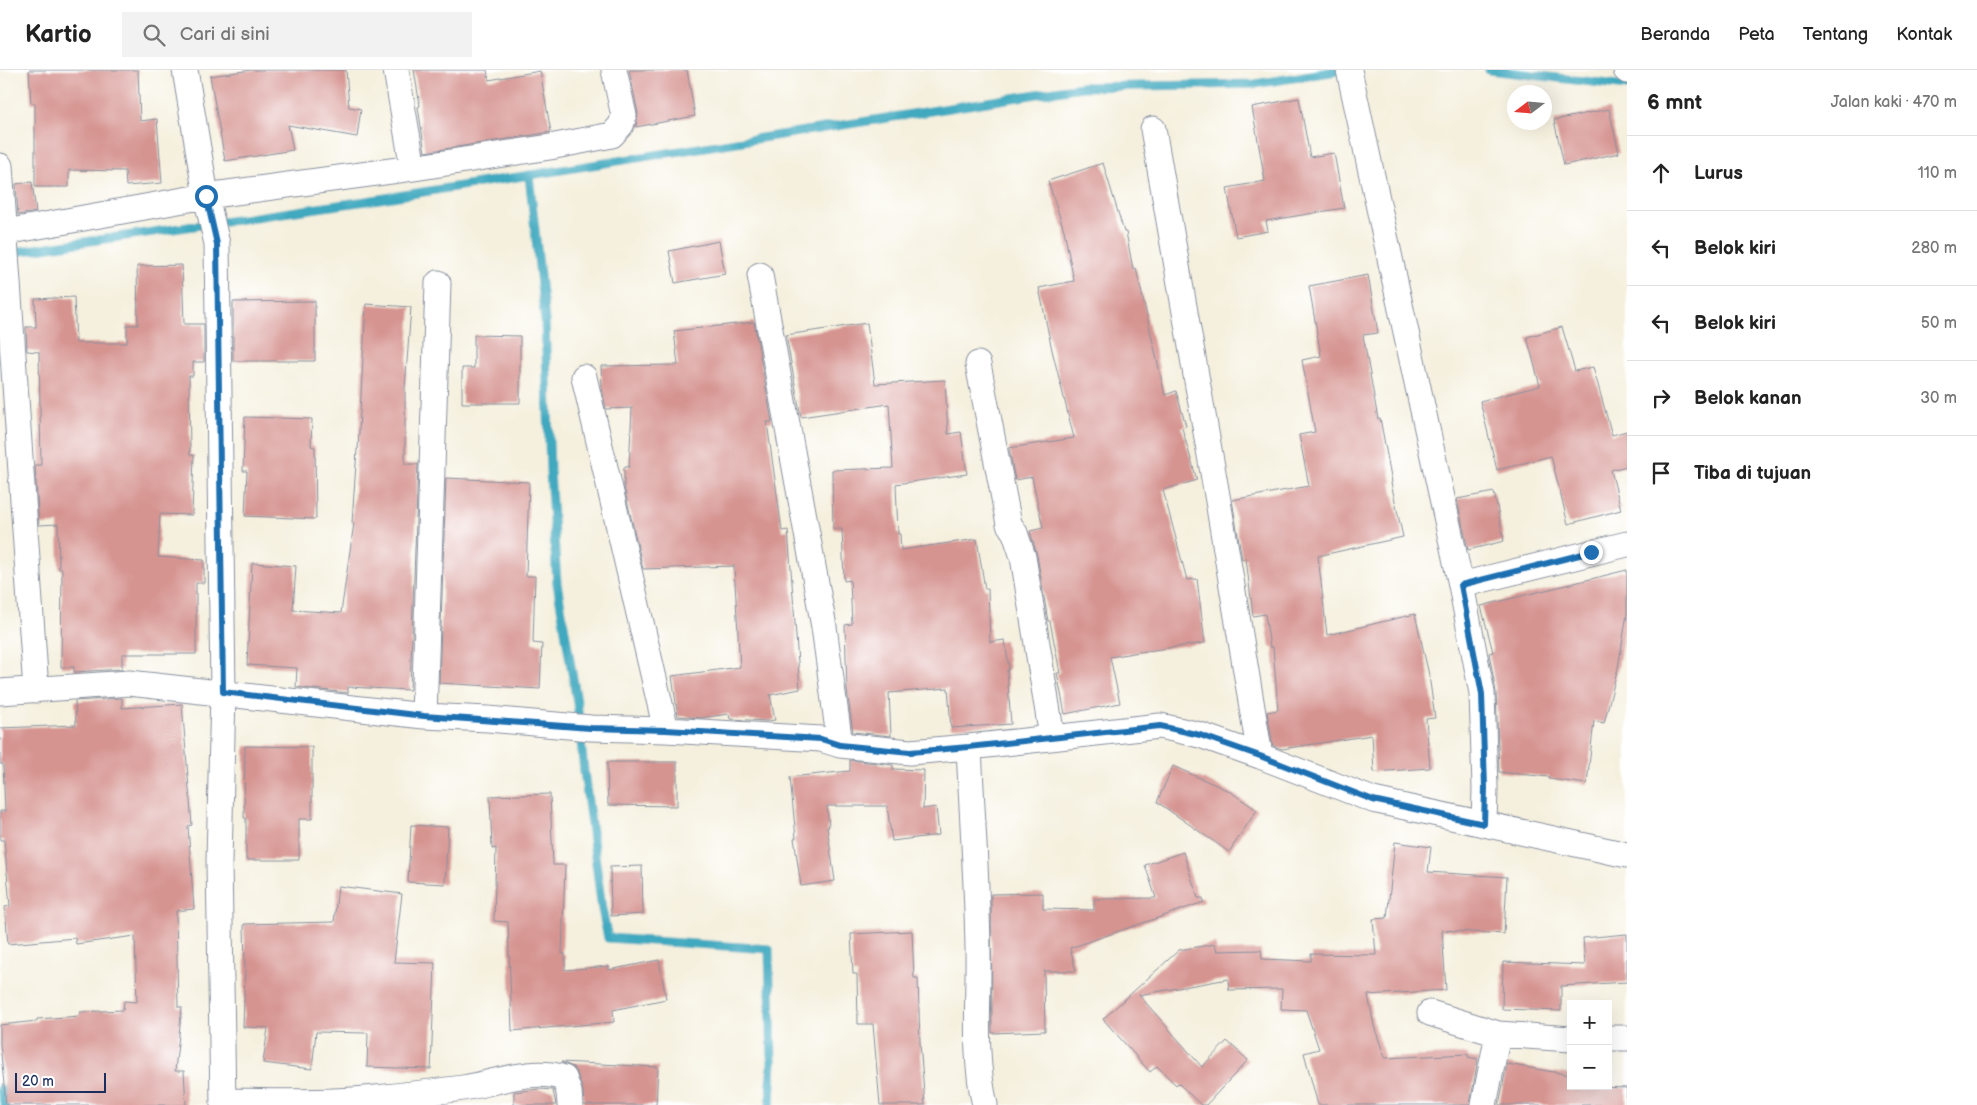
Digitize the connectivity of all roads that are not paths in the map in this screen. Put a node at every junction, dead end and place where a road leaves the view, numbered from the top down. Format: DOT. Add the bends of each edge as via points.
graph roads {
  1 [pos="185,70"];
  2 [pos="396,70"];
  3 [pos="614,70"];
  4 [pos="1350,75"];
  5 [pos="1153,129"];
  6 [pos="0,166"];
  7 [pos="413,168"];
  8 [pos="208,202"];
  9 [pos="3,236"];
  10 [pos="760,275"];
  11 [pos="438,284"];
  12 [pos="978,364"];
  13 [pos="584,377"];
  14 [pos="1627,544"];
  15 [pos="1461,585"];
  16 [pos="36,690"];
  17 [pos="0,692"];
  18 [pos="223,692"];
  19 [pos="424,716"];
  20 [pos="666,730"];
  21 [pos="1052,737"];
  22 [pos="840,745"];
  23 [pos="969,747"];
  24 [pos="1260,756"];
  25 [pos="1484,824"];
  26 [pos="1627,855"];
  27 [pos="1430,1012"];
  28 [pos="1498,1034"];
  29 [pos="1612,1038"];
  30 [pos="1627,1038"];
  31 [pos="1567,1039"];
  32 [pos="223,1103"];
  33 [pos="570,1105"];
  34 [pos="985,1105"];
  35 [pos="1484,1105"];
  1 -- 8 [label="street"];
  2 -- 7 [label="street"];
  3 -- 7 [label="street" via="624,116 612,135"];
  4 -- 15 [label="street"];
  5 -- 24 [label="street"];
  6 -- 9 [label="street"];
  7 -- 8 [label="street"];
  8 -- 9 [label="street"];
  8 -- 18 [label="street" via="217,244"];
  9 -- 16 [label="street"];
  10 -- 22 [label="street" via="824,626"];
  11 -- 19 [label="street"];
  12 -- 21 [label="street" via="1008,524 1015,533 1023,557"];
  13 -- 20 [label="street"];
  14 -- 15 [label="street"];
  15 -- 25 [label="street" via="1482,694"];
  16 -- 17 [label="street"];
  16 -- 18 [label="street" via="129,683"];
  18 -- 19 [label="street"];
  18 -- 32 [label="street" via="219,862"];
  19 -- 20 [label="street"];
  20 -- 22 [label="street" via="821,739"];
  21 -- 23 [label="street"];
  21 -- 24 [label="street" via="1160,726 1200,735"];
  22 -- 23 [label="street" via="910,752"];
  23 -- 34 [label="street" via="978,948 978,1052"];
  24 -- 25 [label="street" via="1373,800"];
  25 -- 26 [label="street"];
  27 -- 28 [label="street"];
  28 -- 31 [label="street"];
  28 -- 35 [label="street"];
  29 -- 30 [label="street"];
  32 -- 33 [label="street" via="374,1099 464,1088 531,1074 552,1074 564,1078"];
}
